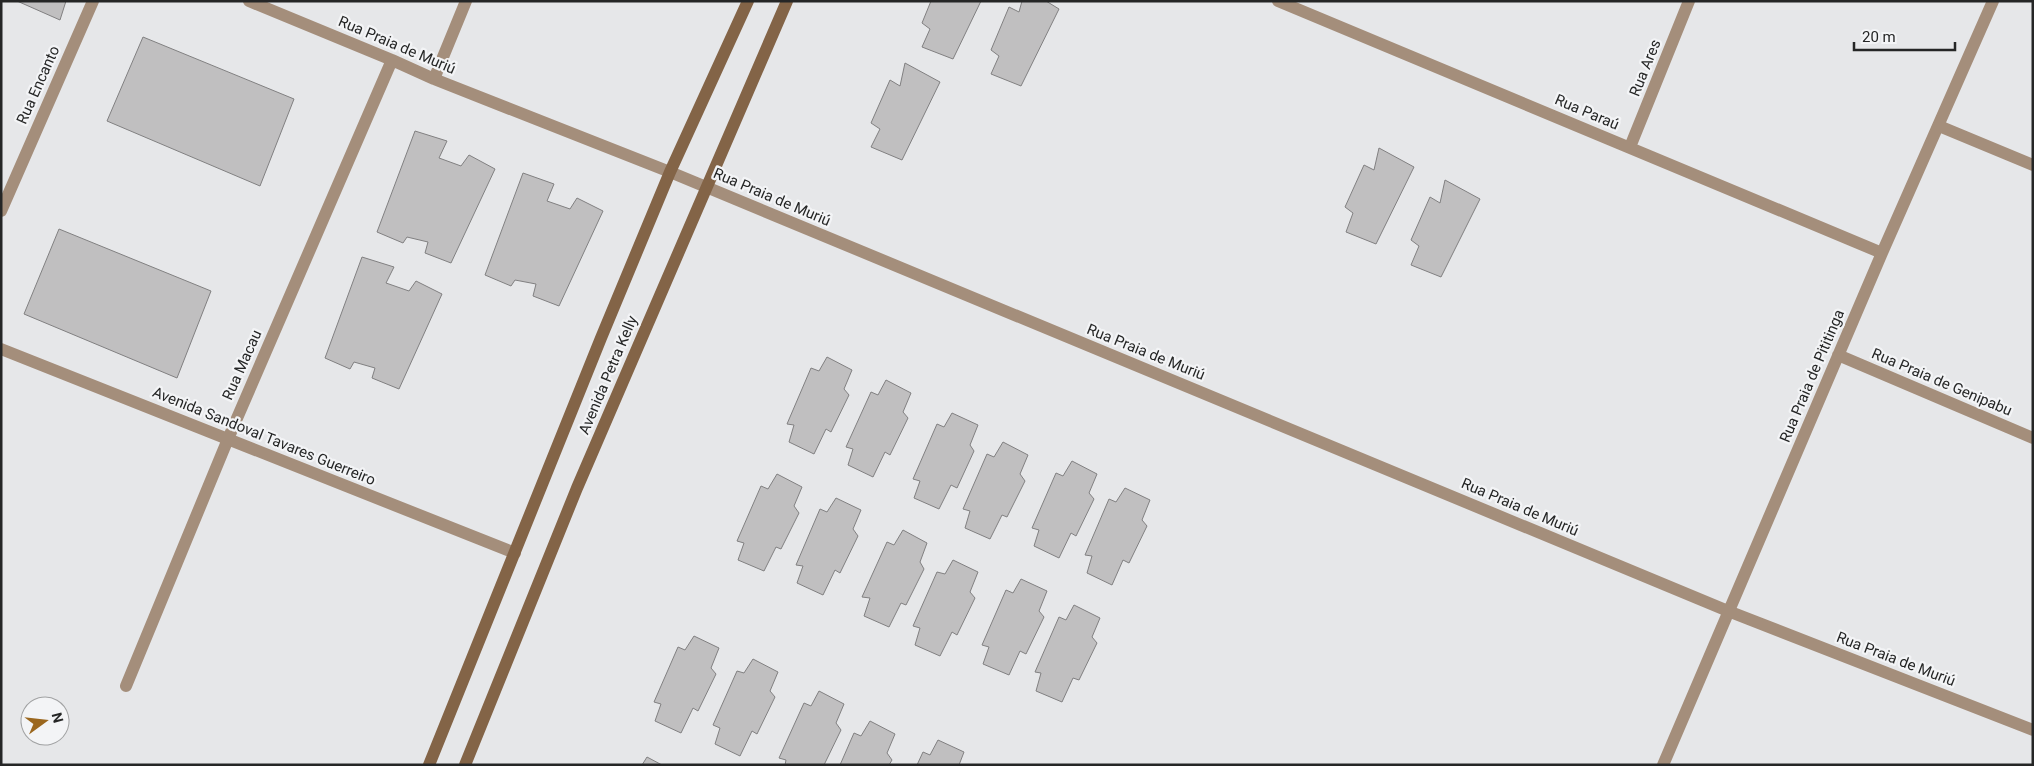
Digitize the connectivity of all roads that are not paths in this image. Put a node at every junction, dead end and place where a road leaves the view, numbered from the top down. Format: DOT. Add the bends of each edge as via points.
graph roads {
  1 [pos="93,1"];
  2 [pos="249,1"];
  3 [pos="466,1"];
  4 [pos="748,1"];
  5 [pos="787,1"];
  6 [pos="1278,1"];
  7 [pos="1689,1"];
  8 [pos="1993,1"];
  9 [pos="392,60"];
  10 [pos="434,79"];
  11 [pos="1939,126"];
  12 [pos="1630,147"];
  13 [pos="2033,165"];
  14 [pos="670,172"];
  15 [pos="706,187"];
  16 [pos="1,211"];
  17 [pos="1882,253"];
  18 [pos="1,350"];
  19 [pos="1838,355"];
  20 [pos="2033,438"];
  21 [pos="228,439"];
  22 [pos="515,553"];
  23 [pos="1728,611"];
  24 [pos="126,686"];
  25 [pos="2033,730"];
  26 [pos="429,765"];
  27 [pos="465,765"];
  28 [pos="1663,765"];
  1 -- 16 [label="street, Rua Encanto"];
  2 -- 9 [label="street, Rua Praia de Muriú"];
  3 -- 10 [label="street"];
  4 -- 14 [label="street, Avenida Petra Kelly"];
  5 -- 15 [label="street, Avenida Petra Kelly"];
  6 -- 12 [label="street, Rua Paraú"];
  7 -- 12 [label="street, Rua Ares"];
  8 -- 11 [label="street, Rua Praia de Pititinga"];
  9 -- 10 [label="street, Rua Praia de Muriú"];
  9 -- 21 [label="street, Rua Macau"];
  10 -- 14 [label="street, Rua Praia de Muriú"];
  11 -- 13 [label="street"];
  11 -- 17 [label="street, Rua Praia de Pititinga"];
  12 -- 17 [label="street, Rua Paraú"];
  14 -- 15 [label="street, Rua Praia de Muriú"];
  14 -- 22 [label="street, Avenida Petra Kelly"];
  15 -- 23 [label="street, Rua Praia de Muriú"];
  15 -- 27 [label="street, Avenida Petra Kelly" via="577,488"];
  17 -- 19 [label="street, Rua Praia de Pititinga"];
  18 -- 21 [label="street, Avenida Sandoval Tavares Guerreiro"];
  19 -- 20 [label="street, Rua Praia de Genipabu"];
  19 -- 23 [label="street, Rua Praia de Pititinga"];
  21 -- 22 [label="street, Avenida Sandoval Tavares Guerreiro"];
  21 -- 24 [label="street, Rua Macau"];
  22 -- 26 [label="street, Avenida Petra Kelly"];
  23 -- 25 [label="street, Rua Praia de Muriú"];
  23 -- 28 [label="street, Rua Praia de Pititinga"];
}
